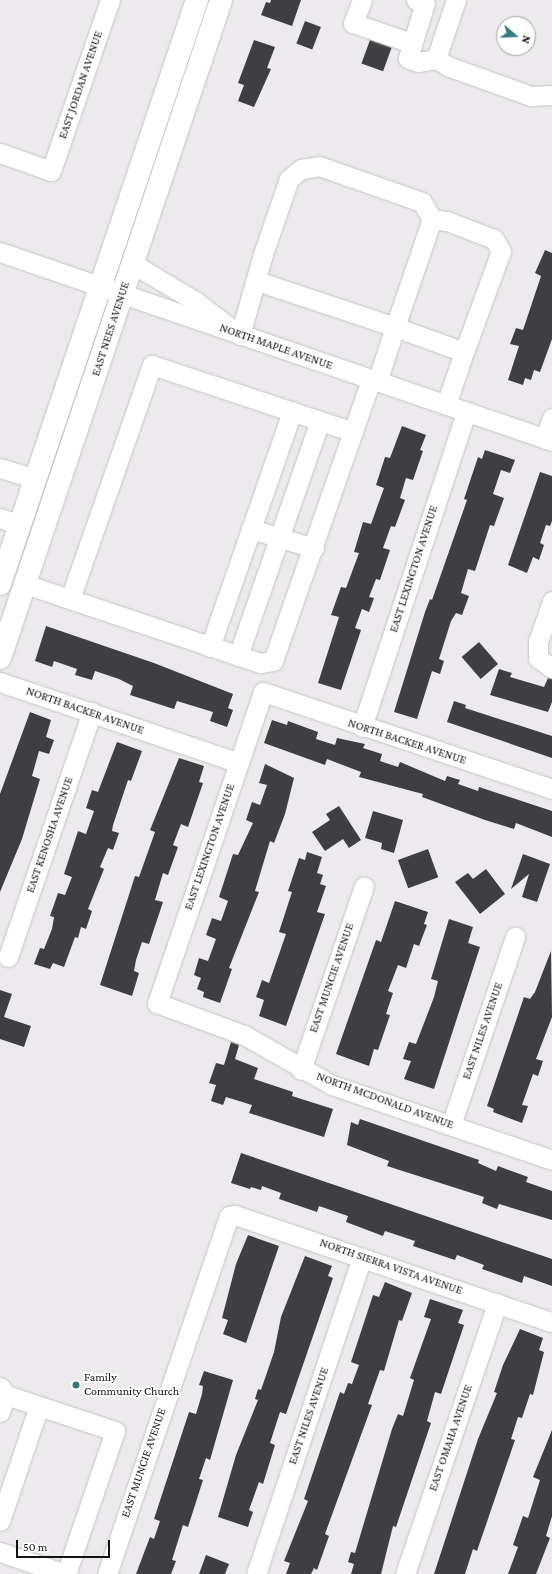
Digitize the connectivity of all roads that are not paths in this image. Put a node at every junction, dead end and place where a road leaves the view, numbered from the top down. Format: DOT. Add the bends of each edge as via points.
graph roads {
  1 [pos="110,0"];
  2 [pos="197,0"];
  3 [pos="209,0"];
  4 [pos="221,0"];
  5 [pos="362,0"];
  6 [pos="416,0"];
  7 [pos="456,0"];
  8 [pos="412,43"];
  9 [pos="436,59"];
  10 [pos="198,72"];
  11 [pos="552,95"];
  12 [pos="0,153"];
  13 [pos="432,219"];
  14 [pos="0,252"];
  15 [pos="133,264"];
  16 [pos="257,281"];
  17 [pos="101,286"];
  18 [pos="122,294"];
  19 [pos="395,327"];
  20 [pos="240,335"];
  21 [pos="464,352"];
  22 [pos="374,381"];
  23 [pos="446,405"];
  24 [pos="292,412"];
  25 [pos="466,412"];
  26 [pos="552,418"];
  27 [pos="320,421"];
  28 [pos="353,432"];
  29 [pos="548,440"];
  30 [pos="0,468"];
  31 [pos="35,479"];
  32 [pos="10,522"];
  33 [pos="251,529"];
  34 [pos="279,538"];
  35 [pos="314,548"];
  36 [pos="0,584"];
  37 [pos="25,584"];
  38 [pos="70,599"];
  39 [pos="552,601"];
  40 [pos="210,647"];
  41 [pos="238,656"];
  42 [pos="0,658"];
  43 [pos="545,663"];
  44 [pos="0,682"];
  45 [pos="263,692"];
  46 [pos="92,712"];
  47 [pos="362,727"];
  48 [pos="239,763"];
  49 [pos="552,789"];
  50 [pos="364,886"];
  51 [pos="515,937"];
  52 [pos="8,957"];
  53 [pos="157,1003"];
  54 [pos="301,1070"];
  55 [pos="451,1125"];
  56 [pos="552,1160"];
  57 [pos="229,1216"];
  58 [pos="362,1257"];
  59 [pos="497,1303"];
  60 [pos="552,1322"];
  61 [pos="2,1398"];
  62 [pos="39,1406"];
  63 [pos="0,1521"];
  64 [pos="0,1552"];
  65 [pos="66,1574"];
  66 [pos="107,1574"];
  67 [pos="256,1574"];
  68 [pos="405,1574"];
  1 -- 12 [label="street, EAST JORDAN AVENUE" via="51,171"];
  2 -- 17 [label="main road, EAST NEES AVENUE"];
  3 -- 10 [label="main road"];
  4 -- 10 [label="main road, EAST NEES AVENUE"];
  5 -- 8 [label="street" via="353,23"];
  6 -- 8 [label="street" via="425,3"];
  7 -- 9 [label="street"];
  8 -- 9 [label="street" via="408,58 418,62"];
  9 -- 11 [label="street" via="450,67 531,96"];
  10 -- 15 [label="main road, EAST NEES AVENUE"];
  13 -- 16 [label="street" via="422,202 319,166 301,169 289,179 262,254"];
  13 -- 19 [label="street"];
  13 -- 21 [label="street" via="447,221 494,239 501,251"];
  14 -- 17 [label="street, NORTH MAPLE AVENUE"];
  15 -- 18 [label="main road, EAST NEES AVENUE"];
  15 -- 20 [label="street" via="195,301"];
  16 -- 19 [label="street"];
  16 -- 20 [label="street"];
  17 -- 18 [label="street, NORTH MAPLE AVENUE"];
  17 -- 31 [label="main road, EAST NEES AVENUE"];
  18 -- 20 [label="street, NORTH MAPLE AVENUE"];
  18 -- 37 [label="main road, EAST NEES AVENUE"];
  19 -- 21 [label="street"];
  19 -- 22 [label="street"];
  20 -- 22 [label="street, NORTH MAPLE AVENUE"];
  21 -- 23 [label="street"];
  22 -- 23 [label="street, NORTH MAPLE AVENUE"];
  22 -- 28 [label="street"];
  23 -- 25 [label="street, NORTH MAPLE AVENUE"];
  24 -- 27 [label="street"];
  24 -- 33 [label="street"];
  24 -- 38 [label="street" via="152,365"];
  25 -- 29 [label="street, NORTH MAPLE AVENUE"];
  25 -- 47 [label="street, EAST LEXINGTON AVENUE"];
  26 -- 29 [label="street"];
  27 -- 28 [label="street"];
  27 -- 34 [label="street"];
  28 -- 35 [label="street"];
  30 -- 31 [label="street"];
  31 -- 32 [label="main road, EAST NEES AVENUE"];
  32 -- 36 [label="main road, EAST NEES AVENUE"];
  33 -- 34 [label="street"];
  33 -- 40 [label="street"];
  34 -- 35 [label="street"];
  34 -- 41 [label="street"];
  35 -- 41 [label="street" via="275,660 263,664"];
  37 -- 38 [label="street"];
  37 -- 42 [label="main road, EAST NEES AVENUE"];
  38 -- 40 [label="street"];
  39 -- 43 [label="street" via="538,642"];
  40 -- 41 [label="street"];
  44 -- 46 [label="street, NORTH BACKER AVENUE"];
  45 -- 47 [label="street, NORTH BACKER AVENUE"];
  45 -- 48 [label="street, EAST LEXINGTON AVENUE"];
  46 -- 48 [label="street, NORTH BACKER AVENUE"];
  46 -- 52 [label="street, EAST KENOSHA AVENUE"];
  47 -- 49 [label="street, NORTH BACKER AVENUE"];
  48 -- 53 [label="street, EAST LEXINGTON AVENUE"];
  50 -- 54 [label="street, EAST MUNCIE AVENUE"];
  51 -- 55 [label="street, EAST NILES AVENUE"];
  53 -- 54 [label="street, NORTH MCDONALD AVENUE" via="244,1035"];
  54 -- 55 [label="street, NORTH MCDONALD AVENUE" via="332,1085"];
  55 -- 56 [label="street, NORTH MCDONALD AVENUE"];
  57 -- 58 [label="street, NORTH SIERRA VISTA AVENUE" via="235,1215"];
  57 -- 66 [label="street, EAST MUNCIE AVENUE"];
  58 -- 59 [label="street, NORTH SIERRA VISTA AVENUE"];
  58 -- 67 [label="street, EAST NILES AVENUE"];
  59 -- 60 [label="street, NORTH SIERRA VISTA AVENUE"];
  59 -- 68 [label="street, EAST OMAHA AVENUE"];
  61 -- 62 [label="street"];
  62 -- 63 [label="street"];
  62 -- 65 [label="street" via="115,1432"];
  64 -- 65 [label="street"];
}
